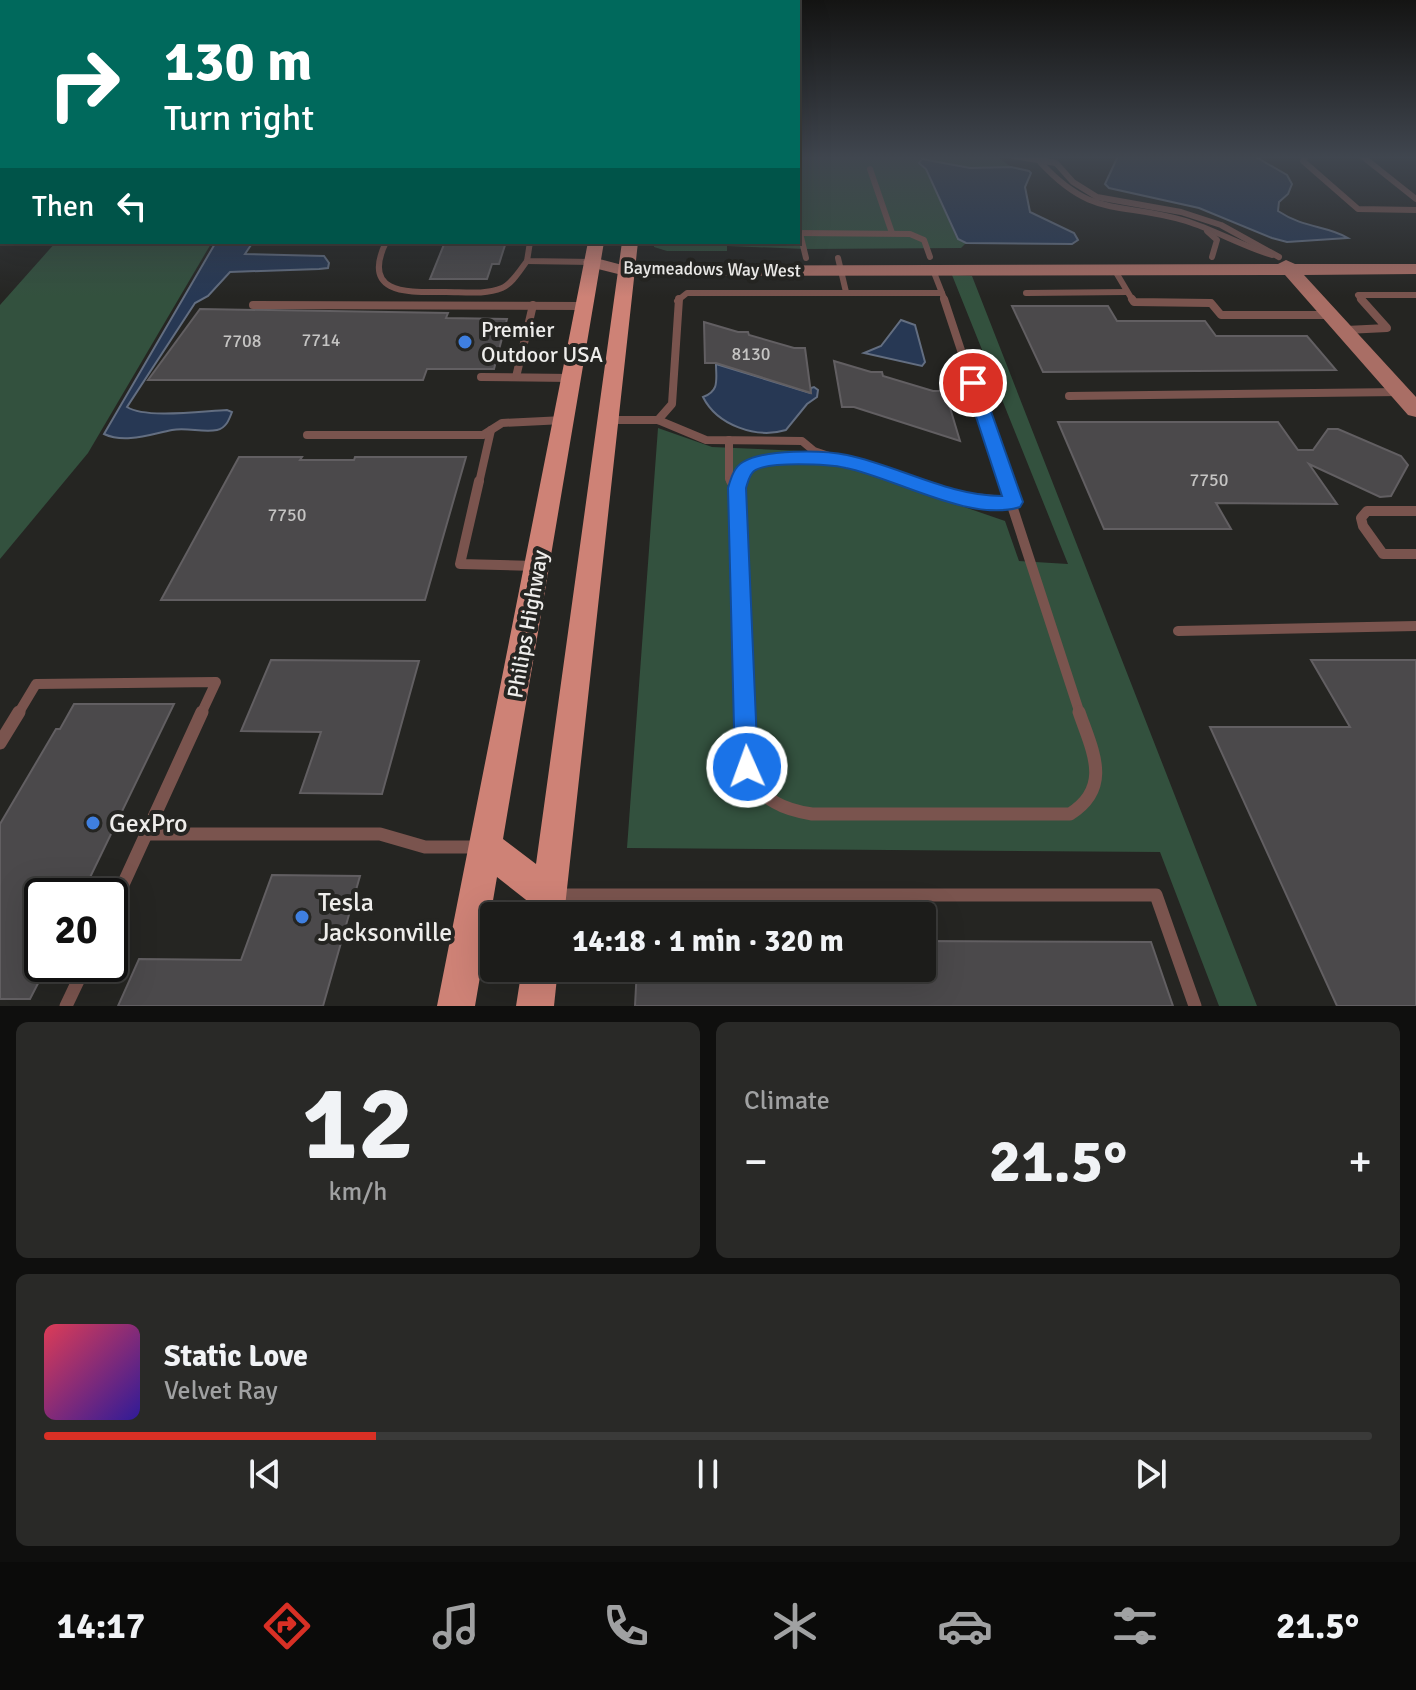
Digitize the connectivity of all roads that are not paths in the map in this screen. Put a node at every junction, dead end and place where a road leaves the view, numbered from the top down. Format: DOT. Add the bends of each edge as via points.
graph roads {
  1 [pos="882,203"];
  2 [pos="1096,203"];
  3 [pos="1127,203"];
  4 [pos="1351,203"];
  5 [pos="1416,210"];
  6 [pos="1201,226"];
  7 [pos="800,233"];
  8 [pos="892,233"];
  9 [pos="800,237"];
  10 [pos="385,244"];
  11 [pos="530,244"];
  12 [pos="594,252"];
  13 [pos="628,257"];
  14 [pos="1212,257"];
  15 [pos="1416,257"];
  16 [pos="806,258"];
  17 [pos="527,261"];
  18 [pos="1285,263"];
  19 [pos="839,264"];
  20 [pos="932,264"];
  21 [pos="1114,269"];
  22 [pos="1416,269"];
  23 [pos="846,292"];
  24 [pos="1127,292"];
  25 [pos="942,293"];
  26 [pos="1026,293"];
  27 [pos="1416,295"];
  28 [pos="253,305"];
  29 [pos="533,305"];
  30 [pos="584,306"];
  31 [pos="1339,323"];
  32 [pos="481,377"];
  33 [pos="516,377"];
  34 [pos="571,378"];
  35 [pos="1400,392"];
  36 [pos="1069,396"];
  37 [pos="1416,410"];
  38 [pos="564,420"];
  39 [pos="607,420"];
  40 [pos="658,420"];
  41 [pos="491,430"];
  42 [pos="307,435"];
  43 [pos="729,440"];
  44 [pos="845,461"];
  45 [pos="737,488"];
  46 [pos="1014,502"];
  47 [pos="1416,511"];
  48 [pos="1416,554"];
  49 [pos="537,566"];
  50 [pos="1416,626"];
  51 [pos="1178,631"];
  52 [pos="0,743"];
  53 [pos="147,834"];
  54 [pos="486,847"];
  55 [pos="126,878"];
  56 [pos="544,902"];
  57 [pos="547,902"];
  58 [pos="730,902"];
  59 [pos="77,982"];
  60 [pos="538,982"];
  61 [pos="66,1006"];
  62 [pos="456,1006"];
  63 [pos="535,1006"];
  64 [pos="1195,1006"];
  1 -- 8 [label="lane"];
  2 -- 6 [label="lane"];
  3 -- 18 [label="lane" via="1203,218 1242,234"];
  4 -- 5 [label="lane" via="1358,209"];
  6 -- 14 [label="lane" via="1217,240"];
  6 -- 18 [label="lane"];
  7 -- 8 [label="lane"];
  8 -- 20 [label="lane" via="924,240"];
  9 -- 16 [label="lane"];
  10 -- 17 [label="lane" via="379,254 381,279 399,292 489,292 506,287"];
  11 -- 17 [label="lane"];
  12 -- 13 [label="street, Baymeadows Way West"];
  12 -- 17 [label="lane"];
  12 -- 30 [label="main road, Philips Highway"];
  13 -- 16 [label="street, Baymeadows Way West"];
  13 -- 19 [label="street, Baymeadows Way West"];
  13 -- 39 [label="main road"];
  14 -- 18 [label="street, Baymeadows Way West"];
  14 -- 20 [label="street, Baymeadows Way West"];
  15 -- 18 [label="street, Baymeadows Way West"];
  16 -- 19 [label="street, Baymeadows Way West"];
  18 -- 21 [label="street, Baymeadows Way West"];
  18 -- 22 [label="street, Baymeadows Way West"];
  18 -- 31 [label="street"];
  19 -- 20 [label="street, Baymeadows Way West"];
  19 -- 23 [label="lane"];
  20 -- 21 [label="street, Baymeadows Way West"];
  20 -- 25 [label="lane"];
  21 -- 24 [label="lane"];
  23 -- 25 [label="lane"];
  23 -- 40 [label="lane" via="680,296 672,404"];
  24 -- 26 [label="lane"];
  24 -- 31 [label="lane" via="1134,302 1211,303 1221,315"];
  25 -- 46 [label="lane"];
  27 -- 31 [label="lane" via="1358,295 1387,328 1383,330"];
  28 -- 29 [label="lane"];
  29 -- 30 [label="lane"];
  29 -- 33 [label="lane"];
  30 -- 34 [label="main road, Philips Highway"];
  31 -- 35 [label="street"];
  32 -- 33 [label="lane"];
  33 -- 34 [label="lane"];
  34 -- 38 [label="main road, Philips Highway"];
  35 -- 36 [label="lane"];
  35 -- 37 [label="street"];
  38 -- 39 [label="main road"];
  38 -- 41 [label="lane" via="502,423"];
  38 -- 49 [label="main road, Philips Highway"];
  39 -- 40 [label="lane"];
  39 -- 57 [label="main road"];
  40 -- 43 [label="lane" via="706,440"];
  41 -- 42 [label="lane" via="483,435"];
  41 -- 49 [label="lane" via="460,564"];
  43 -- 44 [label="lane" via="802,441 814,451"];
  43 -- 45 [label="lane" via="729,479"];
  44 -- 45 [label="lane" via="767,459 748,467"];
  44 -- 46 [label="lane" via="963,497"];
  45 -- 46 [label="lane" via="747,767 754,783 779,807 812,814 1070,814 1093,795 1096,763"];
  47 -- 48 [label="lane" via="1367,511 1361,518 1383,554"];
  49 -- 54 [label="main road, Philips Highway"];
  50 -- 51 [label="lane"];
  52 -- 53 [label="lane" via="36,684 216,682"];
  53 -- 54 [label="lane" via="380,834 425,847"];
  53 -- 55 [label="lane"];
  54 -- 56 [label="main road"];
  54 -- 62 [label="main road, Philips Highway"];
  58 -- 64 [label="lane" via="1156,895"];
  59 -- 61 [label="lane"];
  60 -- 63 [label="main road"];
}
